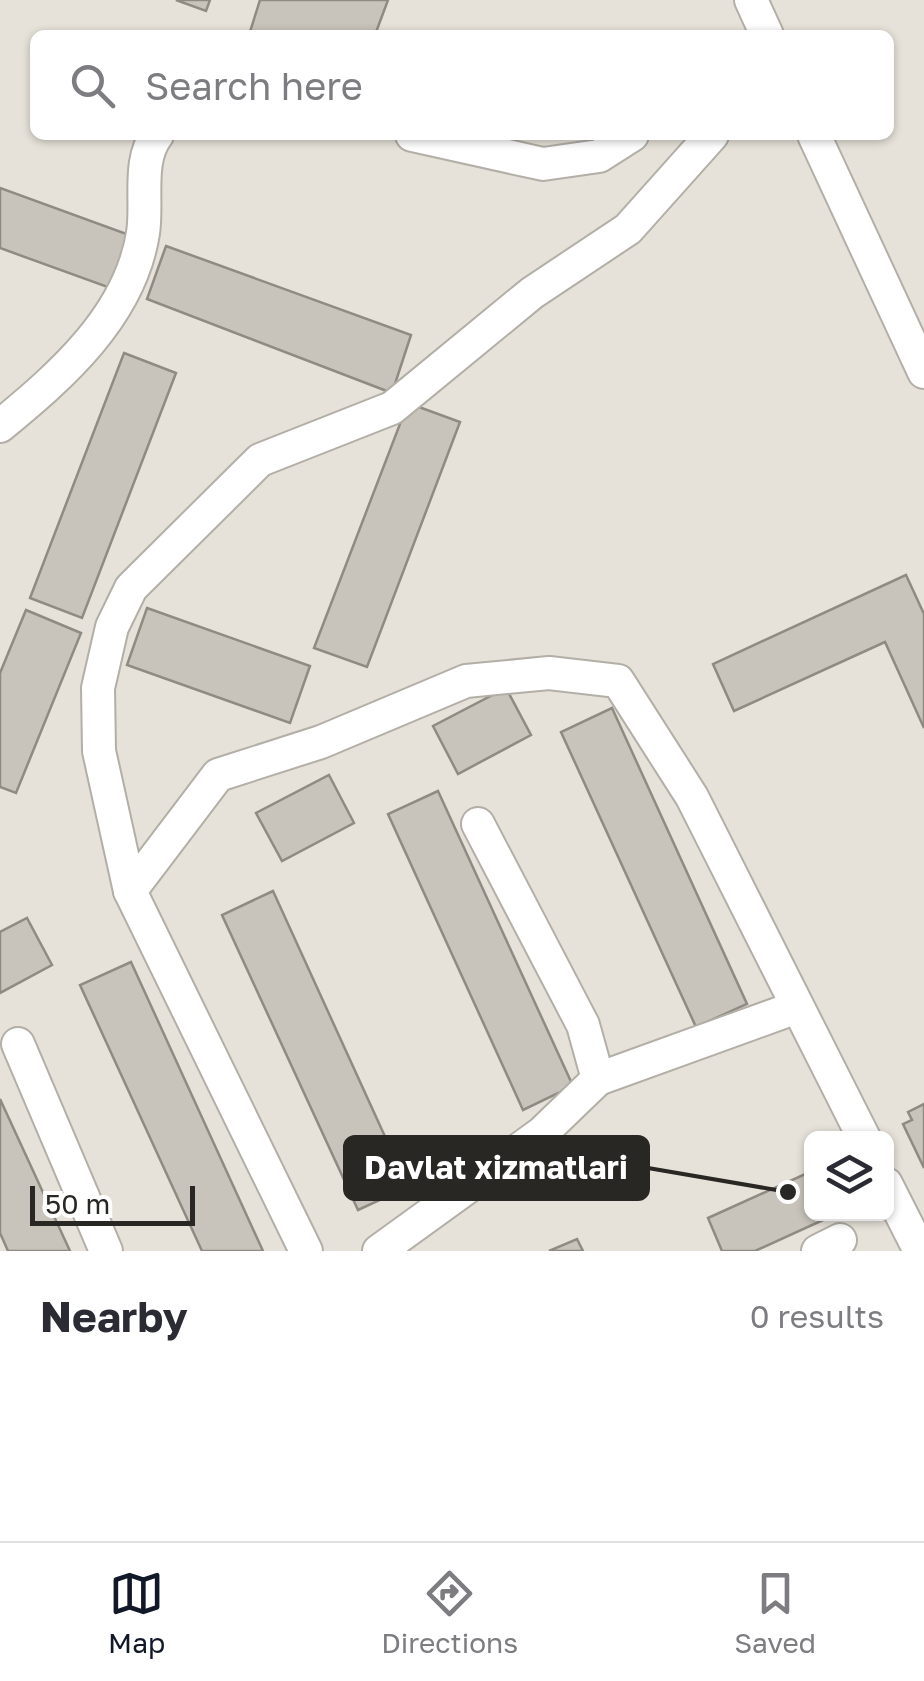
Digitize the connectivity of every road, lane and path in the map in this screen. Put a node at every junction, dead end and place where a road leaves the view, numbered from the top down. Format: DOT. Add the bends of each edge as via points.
graph roads {
  1 [pos="751,0"];
  2 [pos="765,30"];
  3 [pos="154,140"];
  4 [pos="434,140"];
  5 [pos="624,140"];
  6 [pos="708,140"];
  7 [pos="816,140"];
  8 [pos="924,372"];
  9 [pos="0,426"];
  10 [pos="478,824"];
  11 [pos="130,891"];
  12 [pos="797,1007"];
  13 [pos="18,1044"];
  14 [pos="598,1080"];
  15 [pos="860,1131"];
  16 [pos="894,1195"];
  17 [pos="917,1228"];
  18 [pos="106,1251"];
  19 [pos="306,1251"];
  20 [pos="380,1251"];
  1 -- 2 [label="street"];
  3 -- 9 [label="street" via="146,168 143,235 115,312 52,384"];
  4 -- 5 [label="street" via="542,164 599,156"];
  6 -- 11 [label="street" via="628,229 532,293 392,408 260,460 131,588 112,627 98,688 99,751"];
  7 -- 8 [label="street"];
  10 -- 14 [label="street" via="583,1026"];
  11 -- 12 [label="street" via="218,775 321,742 466,681 550,673 618,681 692,798"];
  11 -- 19 [label="street"];
  12 -- 14 [label="street"];
  12 -- 15 [label="street"];
  13 -- 18 [label="street"];
  14 -- 20 [label="street" via="542,1133"];
  16 -- 17 [label="street"];
}
